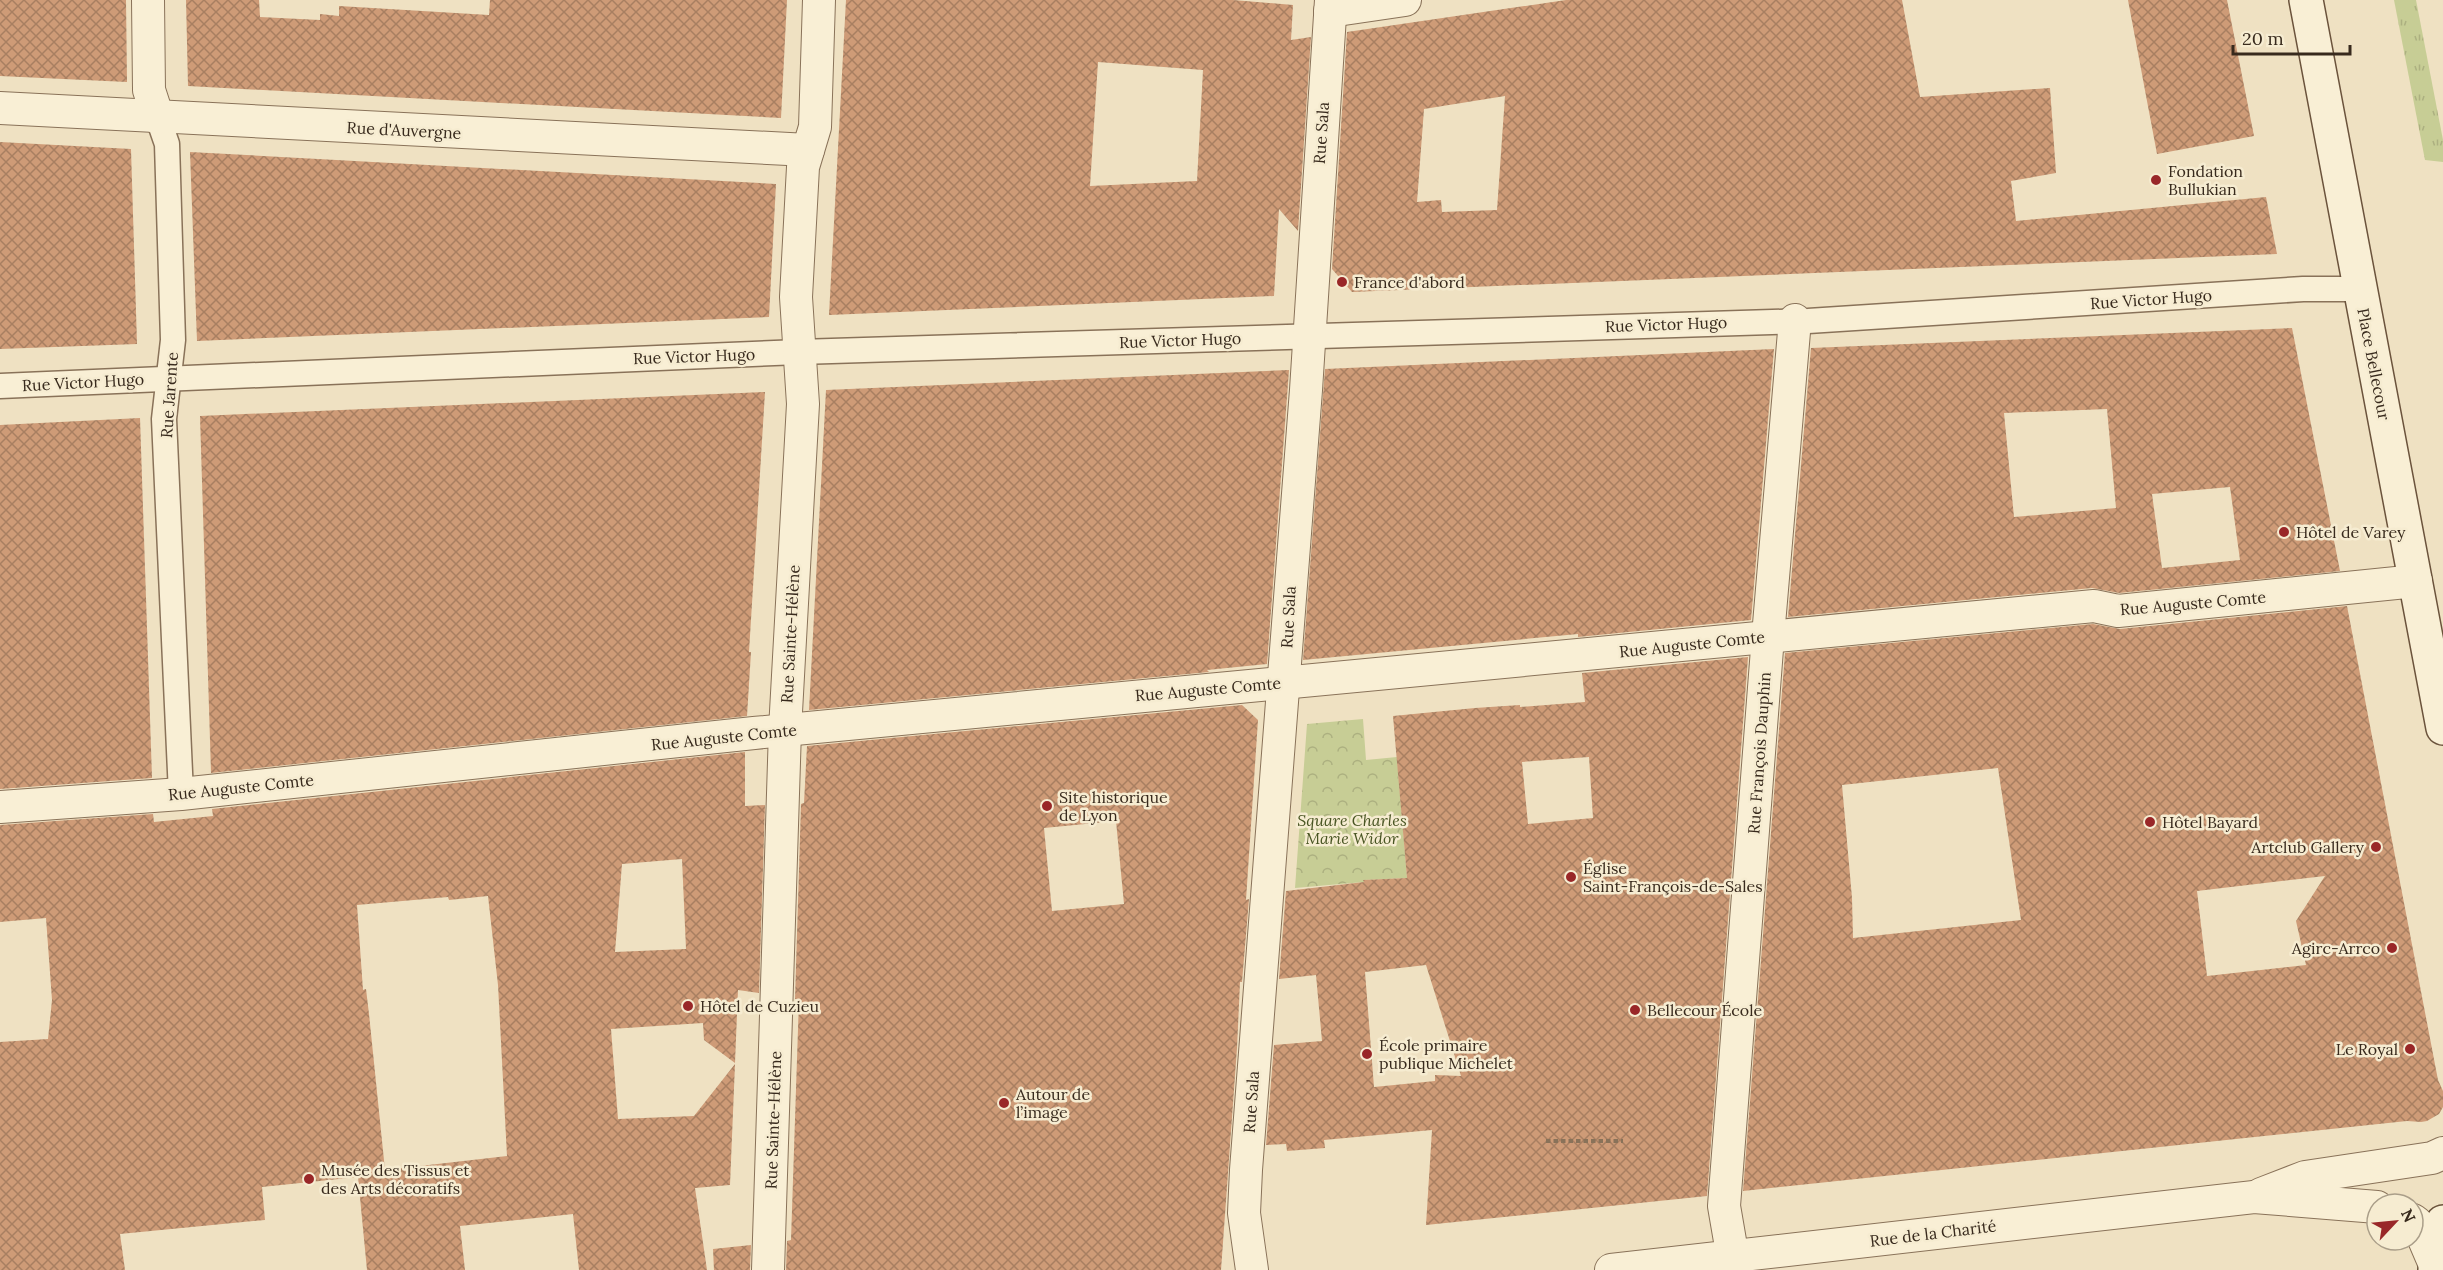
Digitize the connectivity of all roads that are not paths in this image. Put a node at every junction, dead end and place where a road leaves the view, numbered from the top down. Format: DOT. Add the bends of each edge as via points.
graph roads {
  1 [pos="147,0"];
  2 [pos="819,0"];
  3 [pos="1405,0"];
  4 [pos="2306,0"];
  5 [pos="1331,5"];
  6 [pos="0,108"];
  7 [pos="158,118"];
  8 [pos="808,150"];
  9 [pos="2360,289"];
  10 [pos="1795,320"];
  11 [pos="1308,335"];
  12 [pos="799,352"];
  13 [pos="168,378"];
  14 [pos="0,386"];
  15 [pos="2415,581"];
  16 [pos="1768,636"];
  17 [pos="1283,682"];
  18 [pos="2443,728"];
  19 [pos="785,730"];
  20 [pos="181,794"];
  21 [pos="0,807"];
  22 [pos="2443,1153"];
  23 [pos="2254,1197"];
  24 [pos="2365,1206"];
  25 [pos="2443,1222"];
  26 [pos="2425,1242"];
  27 [pos="1733,1263"];
  28 [pos="2435,1268"];
  29 [pos="768,1270"];
  30 [pos="1252,1270"];
  31 [pos="1611,1270"];
  1 -- 7 [label="street, Rue Jarente" via="149,90"];
  2 -- 8 [label="street, Rue Sainte-Hélène" via="815,127"];
  3 -- 5 [label="street"];
  4 -- 9 [label="main road, Place Bellecour"];
  5 -- 11 [label="street, Rue Sala"];
  6 -- 7 [label="street, Rue d'Auvergne"];
  7 -- 8 [label="street, Rue d'Auvergne"];
  7 -- 13 [label="street, Rue Jarente" via="167,144 173,339"];
  8 -- 12 [label="street, Rue Sainte-Hélène" via="801,188 796,297"];
  9 -- 10 [label="street, Rue Victor Hugo" via="2303,289"];
  9 -- 15 [label="main road, Place Bellecour"];
  10 -- 11 [label="street, Rue Victor Hugo"];
  10 -- 16 [label="street, Rue François Dauphin"];
  11 -- 12 [label="street, Rue Victor Hugo"];
  11 -- 17 [label="street, Rue Sala"];
  12 -- 13 [label="street, Rue Victor Hugo"];
  12 -- 19 [label="street, Rue Sainte-Hélène" via="802,404"];
  13 -- 14 [label="street, Rue Victor Hugo"];
  13 -- 20 [label="street, Rue Jarente" via="164,419"];
  15 -- 16 [label="street, Rue Auguste Comte" via="2118,611 2094,606"];
  15 -- 18 [label="main road, Place Bellecour"];
  16 -- 17 [label="street, Rue Auguste Comte"];
  16 -- 27 [label="street, Rue François Dauphin" via="1724,1206"];
  17 -- 19 [label="street, Rue Auguste Comte"];
  17 -- 30 [label="street, Rue Sala" via="1246,1170 1244,1214"];
  19 -- 20 [label="street, Rue Auguste Comte"];
  19 -- 29 [label="street, Rue Sainte-Hélène"];
  20 -- 21 [label="street, Rue Auguste Comte"];
  22 -- 23 [label="street, Rue de la Charité" via="2432,1158 2305,1177"];
  23 -- 24 [label="street, Rue de la Charité"];
  23 -- 27 [label="street, Rue de la Charité"];
  25 -- 28 [label="main road"];
  26 -- 28 [label="street"];
  27 -- 31 [label="street, Rue de la Charité"];
}
